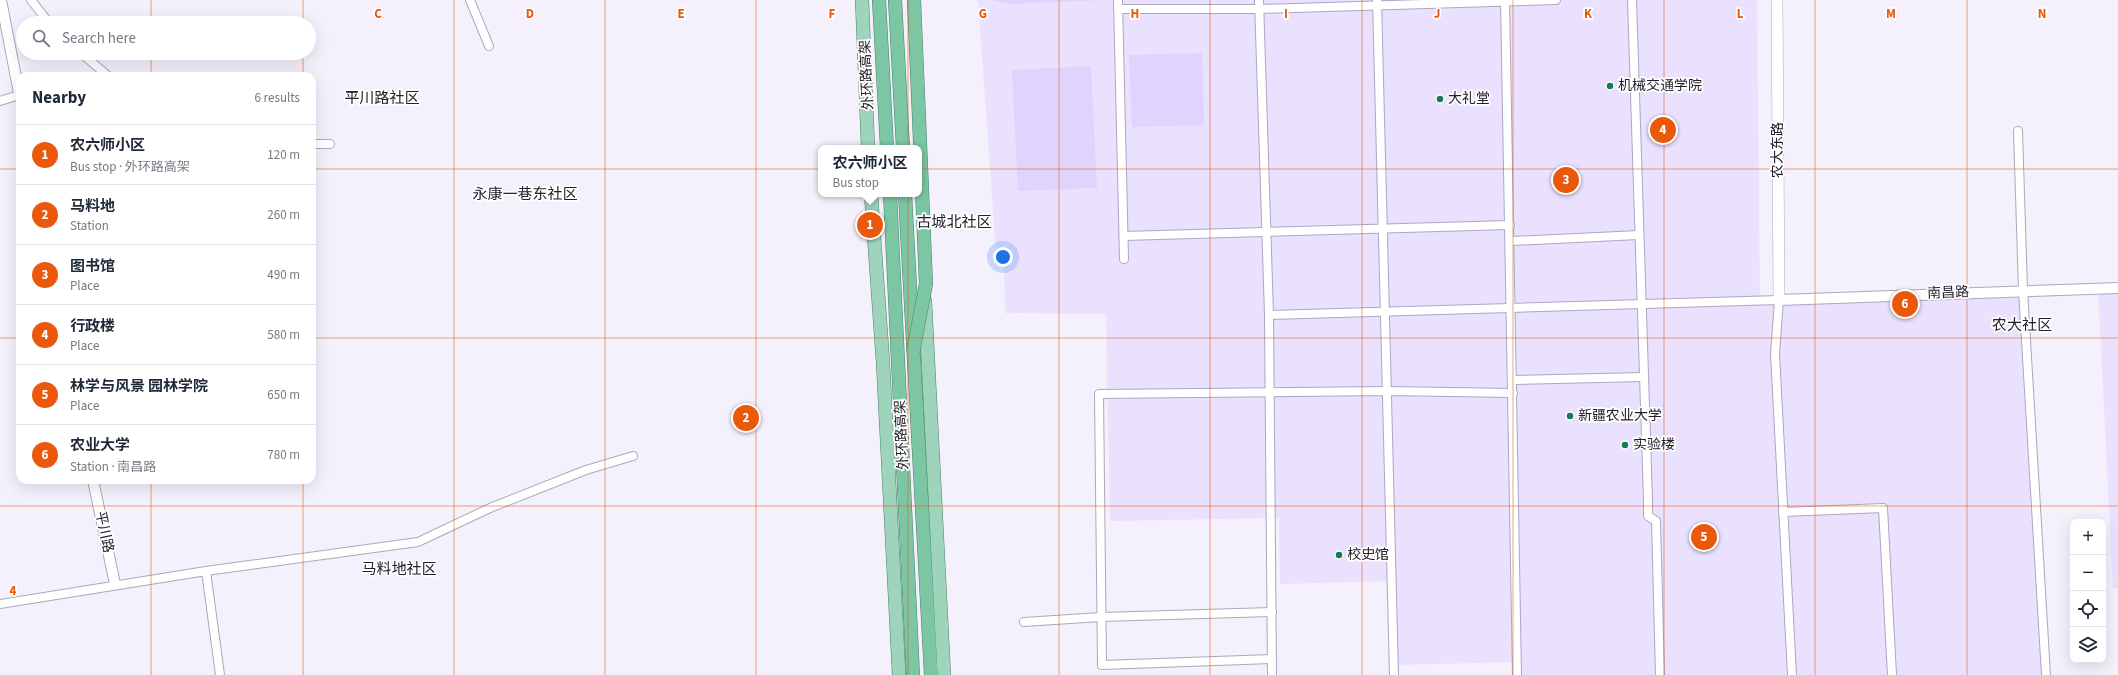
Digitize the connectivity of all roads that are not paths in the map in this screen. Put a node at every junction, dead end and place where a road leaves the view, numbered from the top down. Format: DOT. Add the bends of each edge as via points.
graph roads {
  1 [pos="1,0"];
  2 [pos="31,0"];
  3 [pos="470,0"];
  4 [pos="862,0"];
  5 [pos="879,0"];
  6 [pos="895,0"];
  7 [pos="909,0"];
  8 [pos="914,0"];
  9 [pos="1118,0"];
  10 [pos="1259,0"];
  11 [pos="1556,0"];
  12 [pos="1632,0"];
  13 [pos="1776,0"];
  14 [pos="1506,1"];
  15 [pos="1377,3"];
  16 [pos="1118,9"];
  17 [pos="1259,9"];
  18 [pos="44,16"];
  19 [pos="489,46"];
  20 [pos="89,60"];
  21 [pos="103,72"];
  22 [pos="16,77"];
  23 [pos="16,98"];
  24 [pos="0,101"];
  25 [pos="2018,131"];
  26 [pos="316,144"];
  27 [pos="330,144"];
  28 [pos="868,145"];
  29 [pos="887,145"];
  30 [pos="903,145"];
  31 [pos="919,145"];
  32 [pos="920,145"];
  33 [pos="922,189"];
  34 [pos="871,197"];
  35 [pos="890,197"];
  36 [pos="905,197"];
  37 [pos="921,197"];
  38 [pos="1510,225"];
  39 [pos="1383,229"];
  40 [pos="1268,232"];
  41 [pos="1639,235"];
  42 [pos="1124,236"];
  43 [pos="1511,241"];
  44 [pos="1124,259"];
  45 [pos="2118,288"];
  46 [pos="2023,290"];
  47 [pos="1779,300"];
  48 [pos="1641,304"];
  49 [pos="1512,307"];
  50 [pos="1385,311"];
  51 [pos="1269,315"];
  52 [pos="913,352"];
  53 [pos="1643,377"];
  54 [pos="1513,380"];
  55 [pos="1387,391"];
  56 [pos="1269,392"];
  57 [pos="1513,393"];
  58 [pos="633,456"];
  59 [pos="94,484"];
  60 [pos="1783,512"];
  61 [pos="206,571"];
  62 [pos="115,584"];
  63 [pos="0,604"];
  64 [pos="1272,612"];
  65 [pos="1101,617"];
  66 [pos="1024,622"];
  67 [pos="1272,659"];
  68 [pos="220,675"];
  69 [pos="899,675"];
  70 [pos="913,675"];
  71 [pos="931,675"];
  72 [pos="944,675"];
  73 [pos="1272,675"];
  74 [pos="1394,675"];
  75 [pos="1518,675"];
  76 [pos="1660,675"];
  77 [pos="1792,675"];
  78 [pos="1892,675"];
  79 [pos="2046,675"];
  1 -- 22 [label="street"];
  2 -- 18 [label="street"];
  3 -- 19 [label="street"];
  4 -- 28 [label="main road"];
  5 -- 29 [label="highway, 外环路高架"];
  6 -- 30 [label="highway"];
  7 -- 31 [label="main road" via="916,54"];
  8 -- 32 [label="highway, bridge"];
  9 -- 16 [label="street"];
  10 -- 17 [label="street"];
  11 -- 14 [label="street"];
  12 -- 41 [label="street"];
  13 -- 47 [label="main road, 农大东路"];
  14 -- 15 [label="street"];
  14 -- 38 [label="street"];
  15 -- 17 [label="street"];
  15 -- 39 [label="street"];
  16 -- 17 [label="street"];
  16 -- 42 [label="street"];
  17 -- 40 [label="street"];
  20 -- 21 [label="street"];
  23 -- 24 [label="street"];
  25 -- 46 [label="street"];
  26 -- 27 [label="street"];
  33 -- 52 [label="highway, bridge" via="926,284"];
  34 -- 69 [label="main road" via="883,363"];
  35 -- 70 [label="highway, 外环路高架"];
  36 -- 52 [label="highway, 外环路高架, bridge"];
  37 -- 72 [label="main road"];
  38 -- 39 [label="street"];
  38 -- 43 [label="street"];
  39 -- 40 [label="street"];
  39 -- 50 [label="street"];
  40 -- 42 [label="street"];
  40 -- 51 [label="street"];
  41 -- 43 [label="street"];
  41 -- 48 [label="street"];
  42 -- 44 [label="street"];
  43 -- 49 [label="street"];
  45 -- 46 [label="street, 南昌路"];
  46 -- 47 [label="street, 南昌路"];
  46 -- 79 [label="street"];
  47 -- 48 [label="street"];
  47 -- 60 [label="street" via="1775,354"];
  48 -- 49 [label="street"];
  48 -- 53 [label="street"];
  49 -- 50 [label="street"];
  49 -- 54 [label="street"];
  50 -- 51 [label="street"];
  50 -- 55 [label="street"];
  51 -- 56 [label="street"];
  52 -- 71 [label="highway, 外环路高架"];
  53 -- 54 [label="street"];
  53 -- 76 [label="street" via="1648,516 1656,521"];
  54 -- 57 [label="street"];
  55 -- 56 [label="street"];
  55 -- 57 [label="street"];
  55 -- 74 [label="street"];
  56 -- 64 [label="street"];
  56 -- 65 [label="street" via="1099,394"];
  57 -- 75 [label="street"];
  58 -- 61 [label="street" via="586,470 490,508 418,542"];
  59 -- 62 [label="street, 平川路"];
  60 -- 77 [label="street"];
  60 -- 78 [label="street" via="1882,508"];
  61 -- 62 [label="street"];
  61 -- 68 [label="street"];
  62 -- 63 [label="street"];
  64 -- 65 [label="street"];
  64 -- 67 [label="street"];
  65 -- 66 [label="street"];
  65 -- 67 [label="street" via="1102,665"];
  67 -- 73 [label="street"];
}
